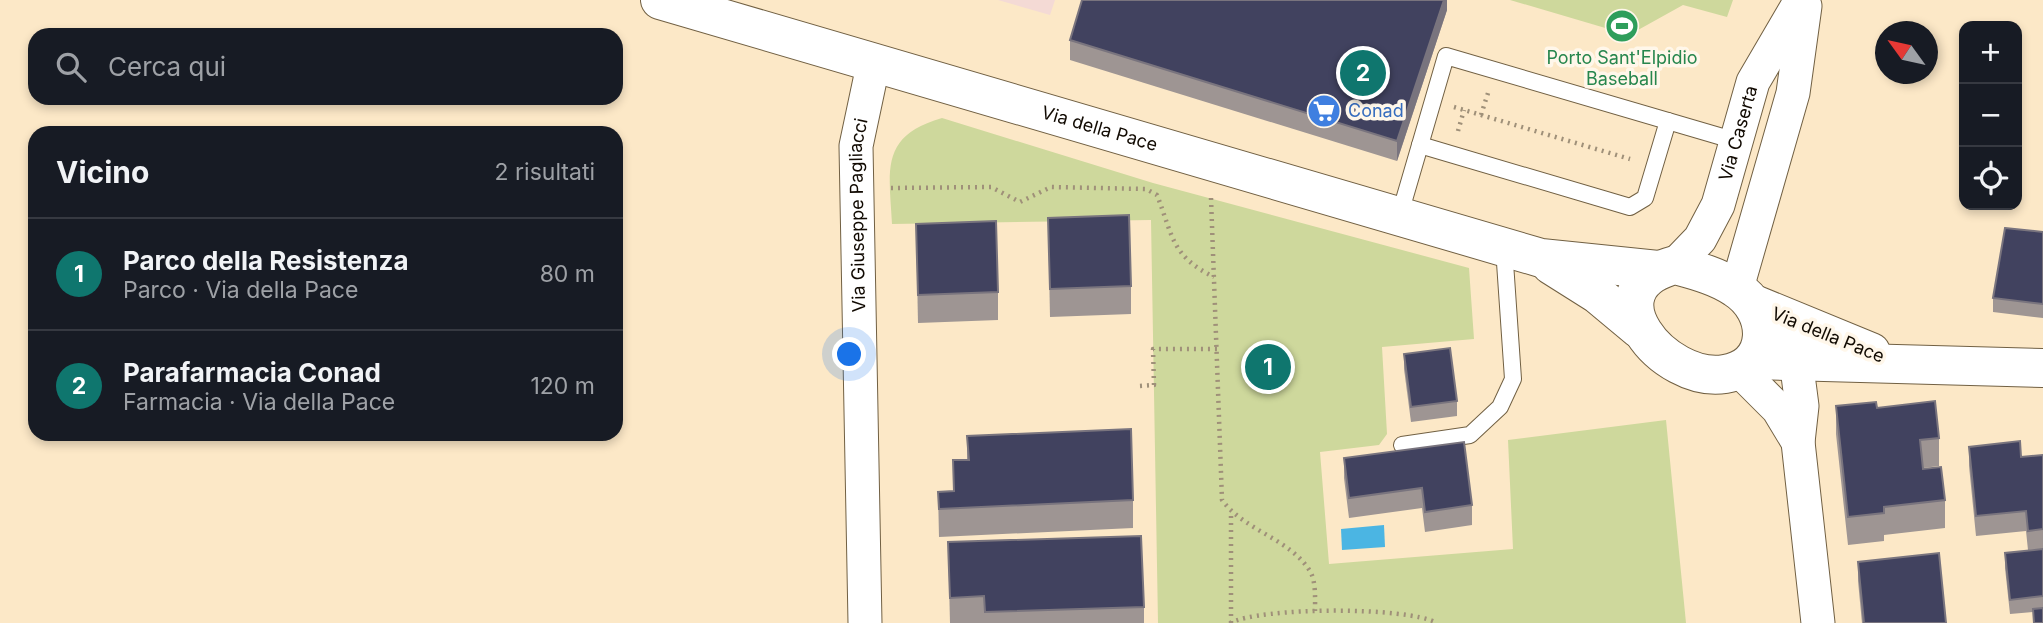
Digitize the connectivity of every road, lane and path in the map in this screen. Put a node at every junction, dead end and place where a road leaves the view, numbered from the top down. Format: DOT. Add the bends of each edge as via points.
graph roads {
  1 [pos="660,0"];
  2 [pos="1804,0"];
  3 [pos="874,61"];
  4 [pos="1433,101"];
  5 [pos="1668,121"];
  6 [pos="1736,141"];
  7 [pos="1420,145"];
  8 [pos="1210,160"];
  9 [pos="1655,166"];
  10 [pos="857,190"];
  11 [pos="1399,217"];
  12 [pos="1504,248"];
  13 [pos="1541,258"];
  14 [pos="1667,268"];
  15 [pos="1214,277"];
  16 [pos="1751,305"];
  17 [pos="1639,329"];
  18 [pos="1217,349"];
  19 [pos="1796,360"];
  20 [pos="1902,364"];
  21 [pos="1747,365"];
  22 [pos="2040,370"];
  23 [pos="1140,386"];
  24 [pos="1798,442"];
  25 [pos="1402,445"];
  26 [pos="1231,513"];
  27 [pos="1315,611"];
  28 [pos="865,623"];
  29 [pos="1231,623"];
  30 [pos="1437,623"];
  31 [pos="1818,623"];
  1 -- 3 [label="street, Via della Pace"];
  2 -- 6 [label="street, Via Caserta" via="1753,82"];
  2 -- 16 [label="street, Via Caserta" via="1793,93"];
  3 -- 8 [label="street, Via della Pace"];
  3 -- 10 [label="street, Via Giuseppe Pagliacci" via="856,146"];
  4 -- 5 [label="lane" via="1446,56"];
  4 -- 7 [label="lane"];
  4 -- 9 [label="path"];
  5 -- 6 [label="lane"];
  5 -- 9 [label="lane"];
  6 -- 14 [label="street, Via Caserta" via="1718,205 1700,239"];
  7 -- 9 [label="lane" via="1630,207 1645,198"];
  7 -- 11 [label="lane"];
  8 -- 11 [label="street, Via della Pace"];
  8 -- 15 [label="path"];
  10 -- 15 [label="path" via="991,187 1020,202 1051,187 1146,189 1157,194 1176,248 1191,266"];
  10 -- 28 [label="street, Via Giuseppe Pagliacci"];
  11 -- 12 [label="street, Via della Pace"];
  12 -- 13 [label="street, Via della Pace"];
  12 -- 25 [label="lane" via="1513,379 1500,407 1470,435"];
  13 -- 14 [label="street, Via della Pace"];
  13 -- 17 [label="street, Via della Pace" via="1597,294"];
  14 -- 16 [label="street" via="1707,273"];
  14 -- 17 [label="street" via="1645,280 1636,294"];
  15 -- 18 [label="path"];
  16 -- 19 [label="street"];
  16 -- 20 [label="street, Via della Pace"];
  16 -- 21 [label="street" via="1763,343"];
  17 -- 21 [label="street" via="1653,346 1694,370 1721,375"];
  18 -- 23 [label="path" via="1153,349 1154,385"];
  18 -- 26 [label="path" via="1222,500"];
  19 -- 20 [label="street, Via della Pace"];
  19 -- 21 [label="street, Via della Pace"];
  19 -- 24 [label="street" via="1802,405"];
  20 -- 22 [label="street, Via della Pace"];
  21 -- 24 [label="street"];
  24 -- 31 [label="street"];
  26 -- 27 [label="path" via="1302,562 1312,575"];
  26 -- 29 [label="path"];
  27 -- 29 [label="path" via="1244,616"];
  27 -- 30 [label="path" via="1415,614"];
}
